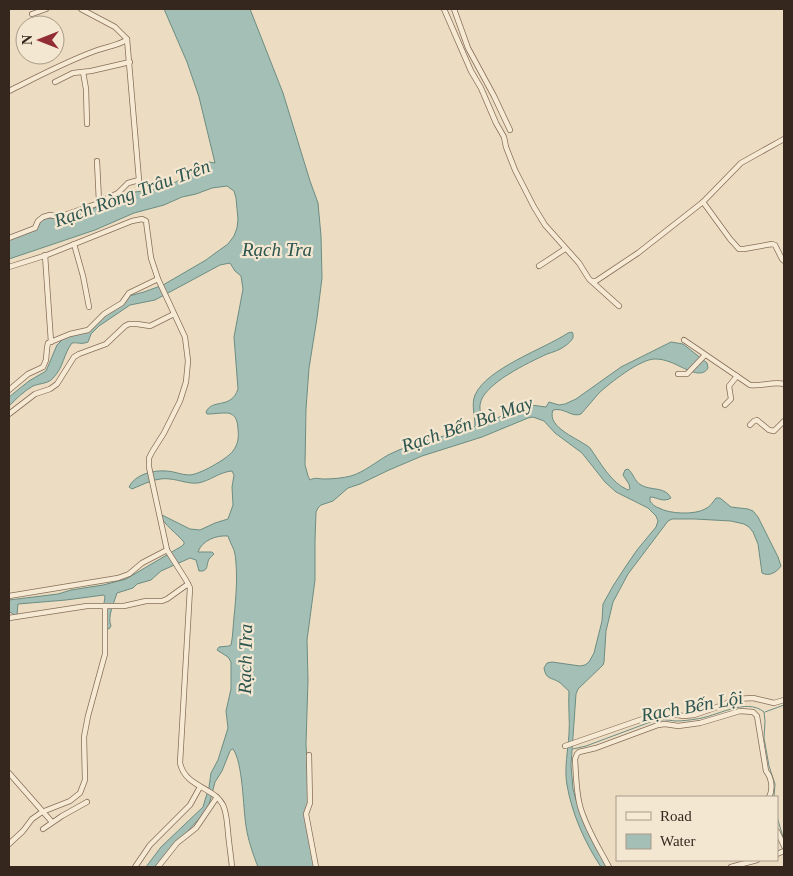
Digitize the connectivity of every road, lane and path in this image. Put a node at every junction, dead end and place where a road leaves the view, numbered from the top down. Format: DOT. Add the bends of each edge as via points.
graph roads {
  1 [pos="46,9"];
  2 [pos="81,9"];
  3 [pos="444,9"];
  4 [pos="454,9"];
  5 [pos="32,14"];
  6 [pos="128,39"];
  7 [pos="130,62"];
  8 [pos="83,72"];
  9 [pos="55,82"];
  10 [pos="9,91"];
  11 [pos="87,124"];
  12 [pos="510,130"];
  13 [pos="784,139"];
  14 [pos="97,161"];
  15 [pos="99,202"];
  16 [pos="704,202"];
  17 [pos="9,238"];
  18 [pos="74,244"];
  19 [pos="565,248"];
  20 [pos="45,255"];
  21 [pos="784,261"];
  22 [pos="539,266"];
  23 [pos="9,267"];
  24 [pos="159,280"];
  25 [pos="592,281"];
  26 [pos="619,306"];
  27 [pos="89,308"];
  28 [pos="174,314"];
  29 [pos="684,340"];
  30 [pos="51,342"];
  31 [pos="704,356"];
  32 [pos="678,374"];
  33 [pos="737,376"];
  34 [pos="784,384"];
  35 [pos="9,390"];
  36 [pos="726,405"];
  37 [pos="9,414"];
  38 [pos="784,421"];
  39 [pos="750,424"];
  40 [pos="167,550"];
  41 [pos="188,584"];
  42 [pos="9,596"];
  43 [pos="105,606"];
  44 [pos="9,618"];
  45 [pos="784,700"];
  46 [pos="566,745"];
  47 [pos="309,755"];
  48 [pos="9,773"];
  49 [pos="202,788"];
  50 [pos="215,796"];
  51 [pos="770,796"];
  52 [pos="87,802"];
  53 [pos="42,812"];
  54 [pos="52,822"];
  55 [pos="43,829"];
  56 [pos="778,833"];
  57 [pos="9,844"];
  58 [pos="784,846"];
  59 [pos="753,861"];
  60 [pos="135,867"];
  61 [pos="158,867"];
  62 [pos="232,867"];
  63 [pos="316,867"];
  64 [pos="609,867"];
  65 [pos="731,867"];
  1 -- 5 [label="street"];
  2 -- 6 [label="street" via="116,27"];
  3 -- 19 [label="street" via="504,137 515,170 545,225"];
  4 -- 12 [label="street" via="468,48"];
  6 -- 7 [label="street"];
  6 -- 10 [label="street" via="66,62"];
  7 -- 8 [label="street"];
  7 -- 15 [label="street" via="140,180 126,184 118,193"];
  8 -- 9 [label="street"];
  8 -- 11 [label="street"];
  13 -- 16 [label="street" via="741,163"];
  14 -- 15 [label="street"];
  15 -- 17 [label="street" via="60,217 43,217 35,228"];
  16 -- 21 [label="street" via="739,249 772,244"];
  16 -- 25 [label="street" via="620,267"];
  18 -- 20 [label="street"];
  18 -- 24 [label="street" via="142,219 146,221 151,258"];
  18 -- 27 [label="street"];
  19 -- 22 [label="street"];
  19 -- 25 [label="street"];
  20 -- 23 [label="street"];
  20 -- 30 [label="street"];
  24 -- 28 [label="street"];
  24 -- 30 [label="street" via="129,292 122,303 104,314 88,330"];
  25 -- 26 [label="street"];
  28 -- 37 [label="street" via="150,326 125,326 106,344 74,357 57,384 35,394"];
  28 -- 40 [label="street" via="185,337 186,382 149,458"];
  29 -- 31 [label="street"];
  30 -- 35 [label="street" via="43,367 28,374"];
  31 -- 32 [label="street" via="687,374"];
  31 -- 33 [label="street"];
  33 -- 34 [label="street" via="750,385"];
  33 -- 36 [label="street" via="729,386 730,399"];
  38 -- 39 [label="street" via="774,431 757,420"];
  40 -- 41 [label="street"];
  40 -- 42 [label="street" via="118,578"];
  41 -- 43 [label="street" via="162,601"];
  41 -- 49 [label="street" via="190,601 180,763 184,774"];
  43 -- 44 [label="street"];
  43 -- 53 [label="street" via="105,654 84,737 85,780 80,793 70,801"];
  45 -- 46 [label="street" via="774,703 753,698 736,699 694,715 660,713"];
  47 -- 63 [label="street" via="310,803 306,814"];
  48 -- 53 [label="street"];
  49 -- 50 [label="street"];
  49 -- 60 [label="street" via="190,805 150,845"];
  50 -- 61 [label="street" via="196,828 177,843"];
  50 -- 62 [label="street" via="227,816"];
  51 -- 64 [label="street" via="771,782 766,771 757,716 753,712 740,711 700,723 658,725 579,752 575,759 580,808"];
  52 -- 54 [label="street"];
  53 -- 54 [label="street"];
  53 -- 57 [label="street"];
  54 -- 55 [label="street"];
  56 -- 58 [label="street"];
  59 -- 65 [label="street"];
}
